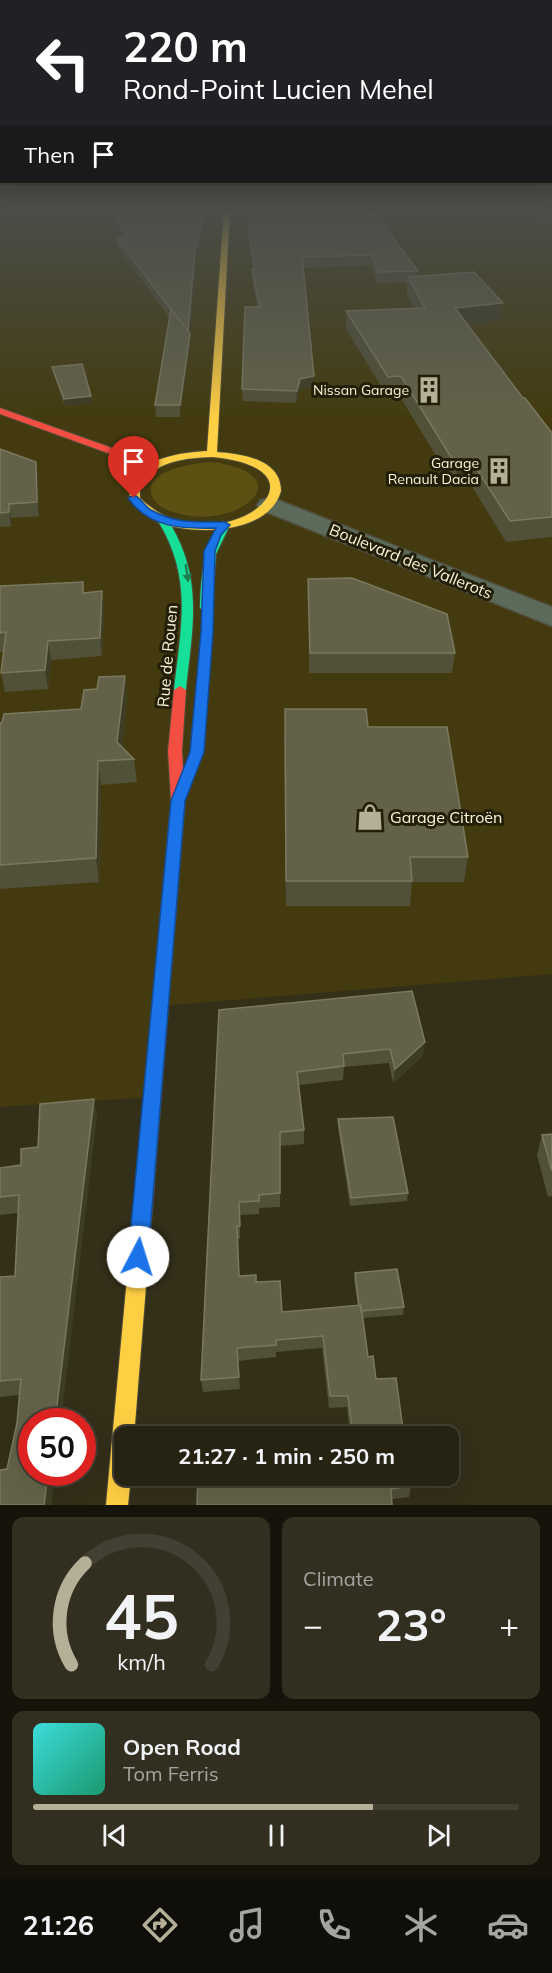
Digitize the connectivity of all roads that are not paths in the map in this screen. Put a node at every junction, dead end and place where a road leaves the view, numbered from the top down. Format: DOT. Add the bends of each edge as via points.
graph roads {
  1 [pos="223,279"];
  2 [pos="0,411"];
  3 [pos="212,454"];
  4 [pos="153,466"];
  5 [pos="270,505"];
  6 [pos="163,521"];
  7 [pos="225,525"];
  8 [pos="552,617"];
  9 [pos="206,622"];
  10 [pos="190,771"];
  11 [pos="178,801"];
  12 [pos="117,1505"];
  1 -- 3 [label="main road"];
  2 -- 4 [label="main road"];
  3 -- 4 [label="main road" via="170,459"];
  3 -- 5 [label="main road" via="248,460 271,475 276,495"];
  4 -- 6 [label="main road" via="133,487 134,498 142,509"];
  5 -- 7 [label="main road"];
  5 -- 8 [label="street, Boulevard des Vallerots"];
  6 -- 7 [label="main road" via="182,526"];
  6 -- 11 [label="main road, Rue de Rouen, one-way" via="182,550 188,573 175,751"];
  7 -- 9 [label="main road" via="216,534 210,551"];
  10 -- 11 [label="main road, Rue de Rouen"];
  11 -- 12 [label="main road, Rue de Rouen"];
}
